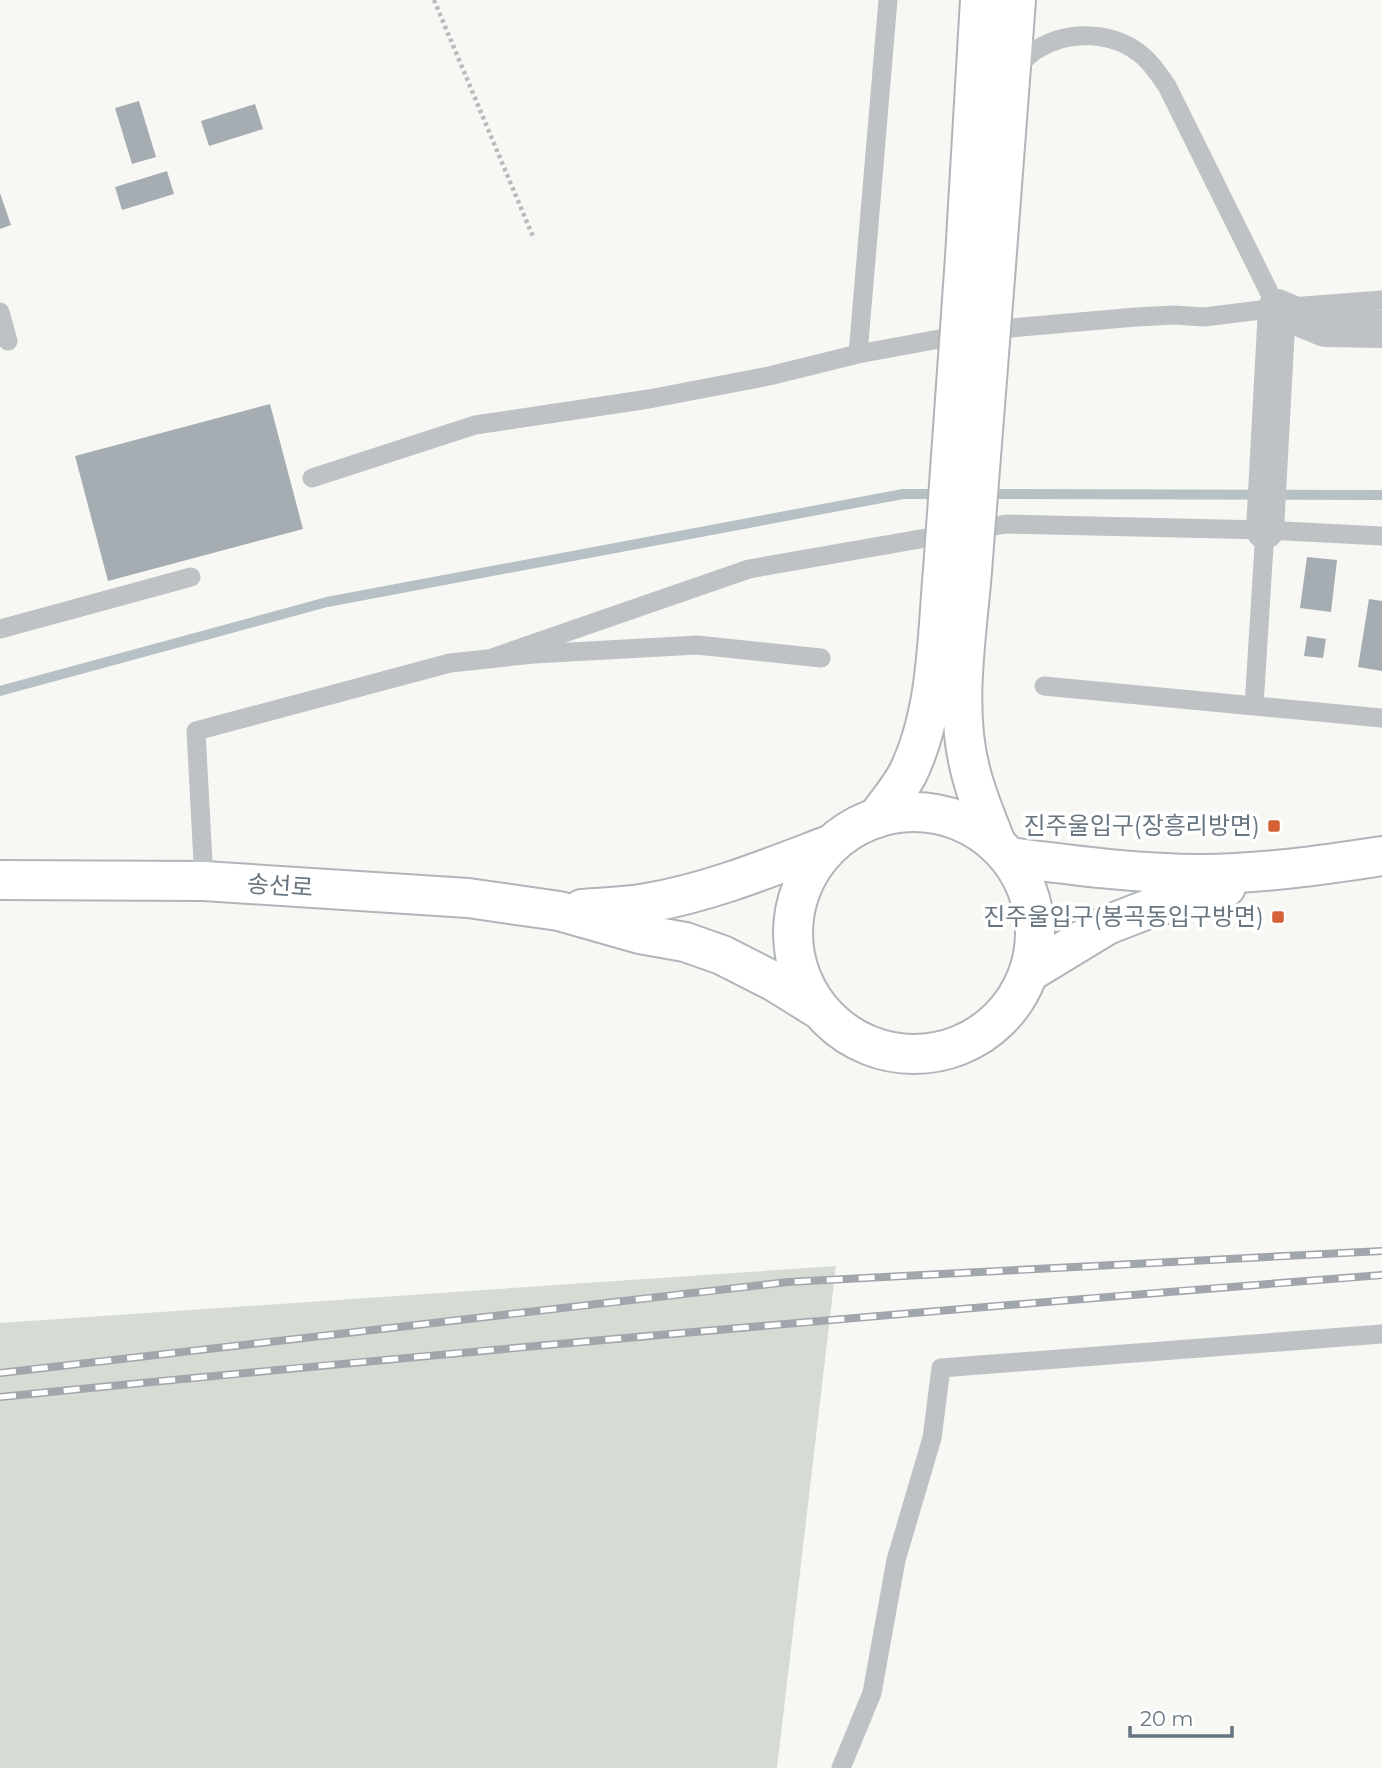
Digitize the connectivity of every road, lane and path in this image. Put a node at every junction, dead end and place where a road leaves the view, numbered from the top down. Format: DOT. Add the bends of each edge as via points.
graph roads {
  1 [pos="434,0"];
  2 [pos="888,0"];
  3 [pos="1016,0"];
  4 [pos="978,8"];
  5 [pos="1011,74"];
  6 [pos="534,239"];
  7 [pos="980,261"];
  8 [pos="1382,300"];
  9 [pos="1277,308"];
  10 [pos="0,312"];
  11 [pos="1382,329"];
  12 [pos="8,341"];
  13 [pos="859,354"];
  14 [pos="312,478"];
  15 [pos="1265,530"];
  16 [pos="1382,536"];
  17 [pos="957,571"];
  18 [pos="191,577"];
  19 [pos="0,629"];
  20 [pos="821,658"];
  21 [pos="489,659"];
  22 [pos="1044,687"];
  23 [pos="1254,706"];
  24 [pos="1382,718"];
  25 [pos="877,818"];
  26 [pos="832,844"];
  27 [pos="1003,851"];
  28 [pos="1382,856"];
  29 [pos="1320,865"];
  30 [pos="0,880"];
  31 [pos="205,881"];
  32 [pos="559,911"];
  33 [pos="1028,973"];
  34 [pos="820,1010"];
  35 [pos="1382,1334"];
  36 [pos="841,1768"];
  1 -- 6 [label="path"];
  2 -- 13 [label="lane"];
  3 -- 5 [label="main road"];
  4 -- 7 [label="main road"];
  5 -- 7 [label="main road"];
  5 -- 9 [label="lane" via="1035,50 1073,36 1109,39 1143,56 1167,86"];
  7 -- 17 [label="main road, bridge"];
  8 -- 9 [label="lane"];
  9 -- 11 [label="street" via="1325,328"];
  9 -- 13 [label="lane" via="988,330"];
  9 -- 15 [label="street"];
  10 -- 12 [label="lane"];
  13 -- 14 [label="lane" via="676,394 475,425"];
  15 -- 16 [label="lane"];
  15 -- 21 [label="lane" via="1006,524 749,569"];
  15 -- 23 [label="lane"];
  17 -- 25 [label="main road" via="924,734 907,775"];
  17 -- 27 [label="main road" via="969,768"];
  18 -- 19 [label="lane"];
  20 -- 21 [label="lane" via="697,645"];
  21 -- 31 [label="lane" via="450,663 196,731"];
  22 -- 23 [label="lane"];
  23 -- 24 [label="lane"];
  25 -- 26 [label="main road"];
  25 -- 27 [label="main road" via="909,812 941,815 971,826"];
  26 -- 32 [label="main road" via="735,881 676,897"];
  26 -- 34 [label="main road" via="808,875 793,925 796,964"];
  27 -- 29 [label="main road" via="1098,869 1178,874"];
  27 -- 33 [label="main road" via="1025,884 1034,915 1035,947"];
  28 -- 29 [label="main road"];
  29 -- 33 [label="main road" via="1150,908 1107,925"];
  30 -- 31 [label="main road, 송선로"];
  31 -- 32 [label="main road, 송선로" via="468,898"];
  32 -- 34 [label="main road" via="722,955"];
  33 -- 34 [label="main road" via="1010,1006 987,1029 959,1045 928,1053 873,1047 839,1028"];
  35 -- 36 [label="lane" via="941,1368 933,1438 896,1560 872,1693"];
}
